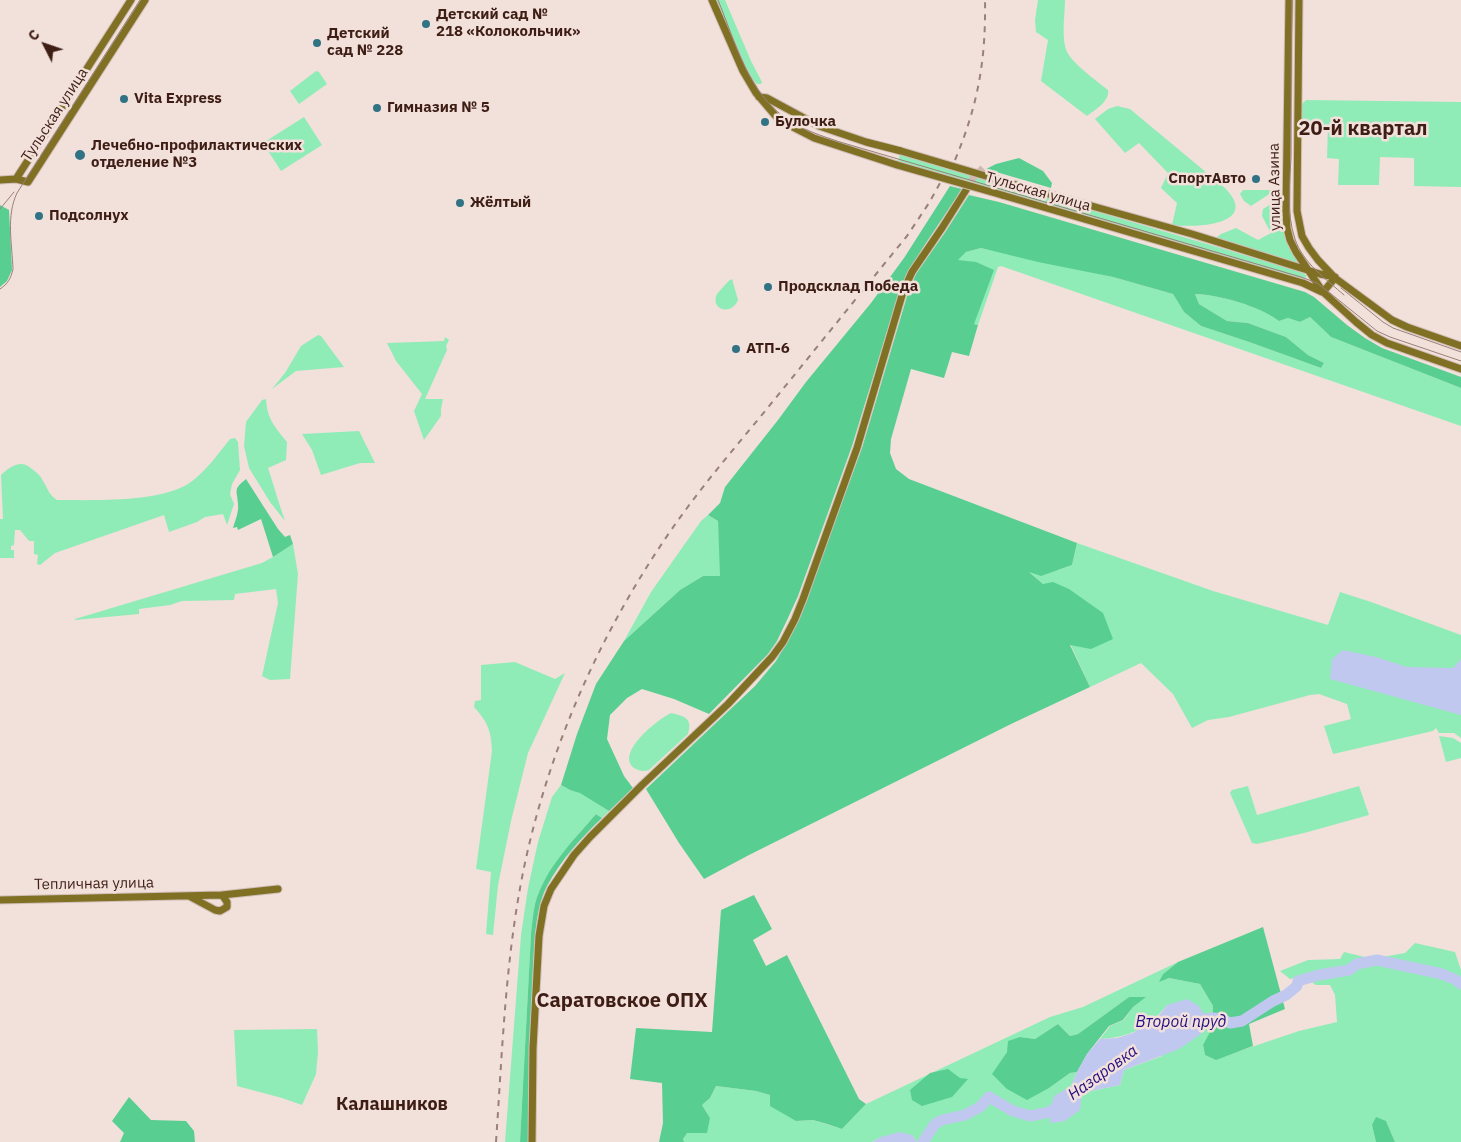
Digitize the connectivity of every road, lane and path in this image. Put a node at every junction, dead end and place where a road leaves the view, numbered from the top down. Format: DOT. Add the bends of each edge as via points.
graph roads {
  1 [pos="131,0"];
  2 [pos="145,0"];
  3 [pos="712,0"];
  4 [pos="1289,0"];
  5 [pos="1299,0"];
  6 [pos="759,97"];
  7 [pos="16,179"];
  8 [pos="0,180"];
  9 [pos="966,190"];
  10 [pos="1308,270"];
  11 [pos="1335,278"];
  12 [pos="1323,292"];
  13 [pos="1461,346"];
  14 [pos="1461,369"];
  15 [pos="278,889"];
  16 [pos="222,895"];
  17 [pos="189,896"];
  18 [pos="0,900"];
  19 [pos="532,1142"];
  1 -- 7 [label="street, Тульская улица"];
  2 -- 7 [label="street, Тульская улица" via="28,182"];
  3 -- 6 [label="street, Тульская улица" via="743,72"];
  4 -- 10 [label="street, улица Азина" via="1287,228 1296,252"];
  5 -- 11 [label="street, улица Азина" via="1298,217 1302,236 1309,248"];
  6 -- 10 [label="street, Тульская улица, bridge" via="767,98 819,126 866,142"];
  6 -- 12 [label="street, Тульская улица, bridge" via="779,120 838,147 1303,283"];
  7 -- 8 [label="street"];
  9 -- 19 [label="street" via="912,272 857,448 803,599 783,642 728,704 590,837 551,889 544,906 539,936"];
  10 -- 11 [label="street, Тульская улица"];
  10 -- 12 [label="street, улица Азина"];
  11 -- 12 [label="street"];
  11 -- 13 [label="street, улица Азина" via="1392,320"];
  12 -- 14 [label="street, улица Азина" via="1380,339"];
  15 -- 16 [label="street, Тепличная улица"];
  16 -- 17 [label="street, Тепличная улица"];
  16 -- 17 [label="street, Тепличная улица" via="227,907 220,912"];
  17 -- 18 [label="street, Тепличная улица"];
}
